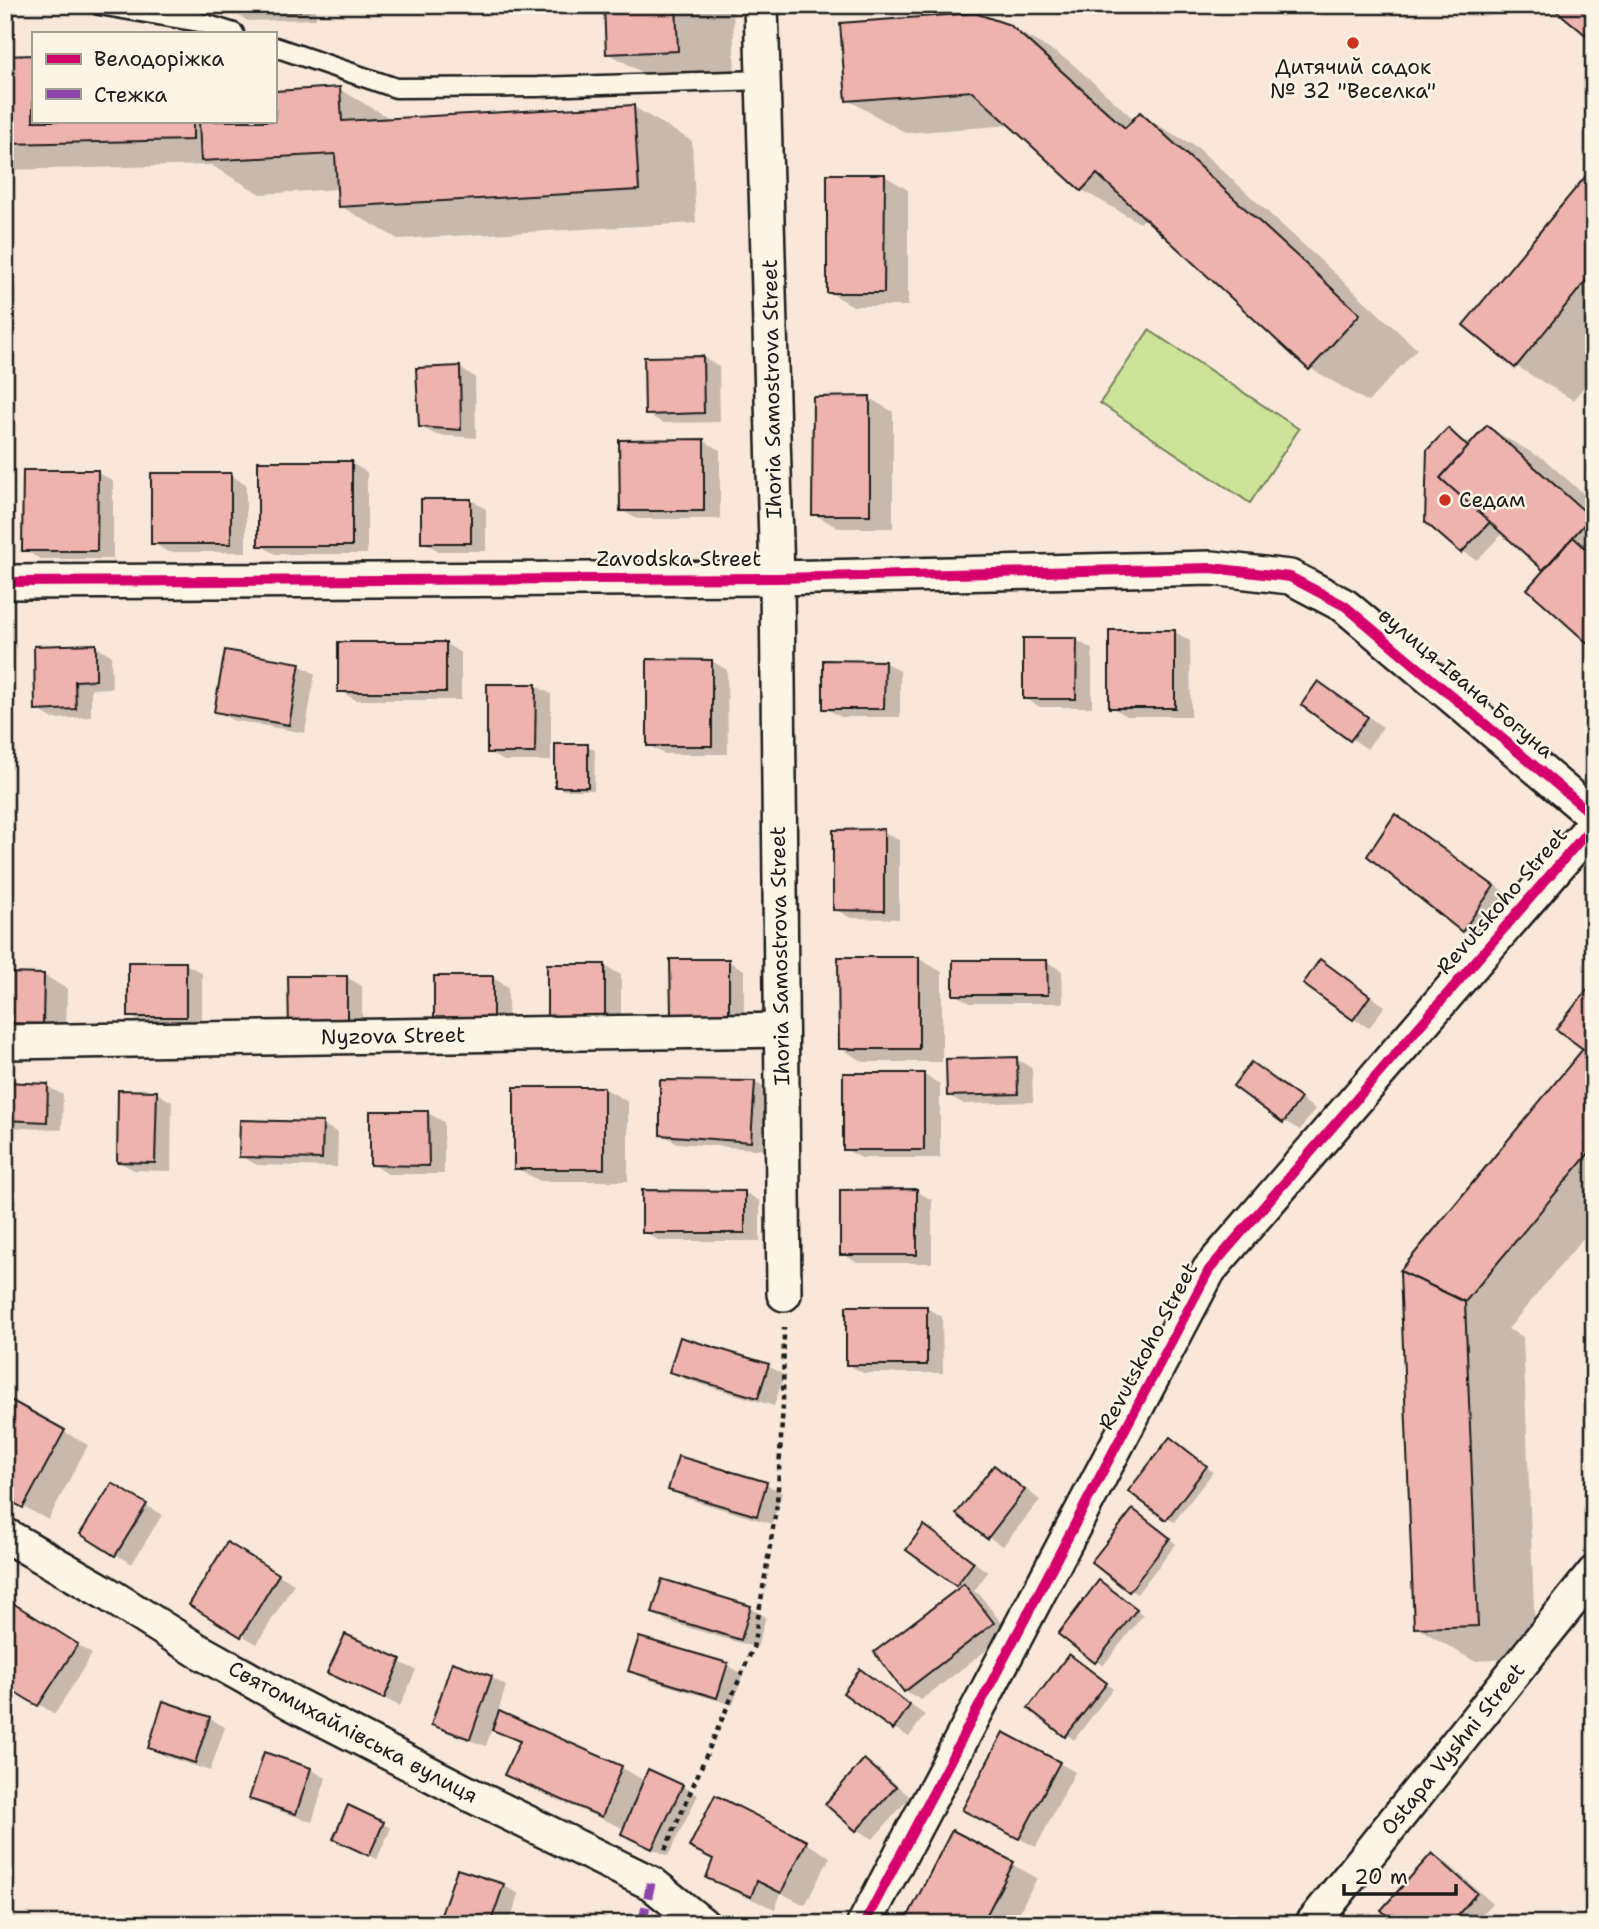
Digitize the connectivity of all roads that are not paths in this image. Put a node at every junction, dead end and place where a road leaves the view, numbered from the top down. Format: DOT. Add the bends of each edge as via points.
graph roads {
  1 [pos="99,5"];
  2 [pos="761,5"];
  3 [pos="199,13"];
  4 [pos="232,32"];
  5 [pos="276,47"];
  6 [pos="764,80"];
  7 [pos="776,578"];
  8 [pos="5,582"];
  9 [pos="1345,606"];
  10 [pos="1594,816"];
  11 [pos="1594,824"];
  12 [pos="781,1030"];
  13 [pos="5,1042"];
  14 [pos="784,1294"];
  15 [pos="5,1535"];
  16 [pos="1594,1573"];
  17 [pos="702,1924"];
  18 [pos="864,1924"];
  19 [pos="1312,1924"];
  1 -- 3 [label="lane"];
  2 -- 6 [label="street, Ihoria Samostrova Street"];
  3 -- 4 [label="lane"];
  5 -- 6 [label="lane" via="396,88"];
  6 -- 7 [label="street, Ihoria Samostrova Street"];
  7 -- 8 [label="street, Zavodska Street"];
  7 -- 9 [label="street, Zavodska Street" via="1212,568 1290,577"];
  7 -- 12 [label="street, Ihoria Samostrova Street"];
  9 -- 10 [label="street, вулиця Івана Богуна"];
  11 -- 18 [label="street, Revutskoho Street" via="1209,1270"];
  12 -- 13 [label="street, Nyzova Street"];
  12 -- 14 [label="street, Ihoria Samostrova Street"];
  15 -- 17 [label="street, Святомихайлівська вулиця" via="292,1703 651,1883"];
  16 -- 19 [label="street, Ostapa Vyshni Street"];
}
